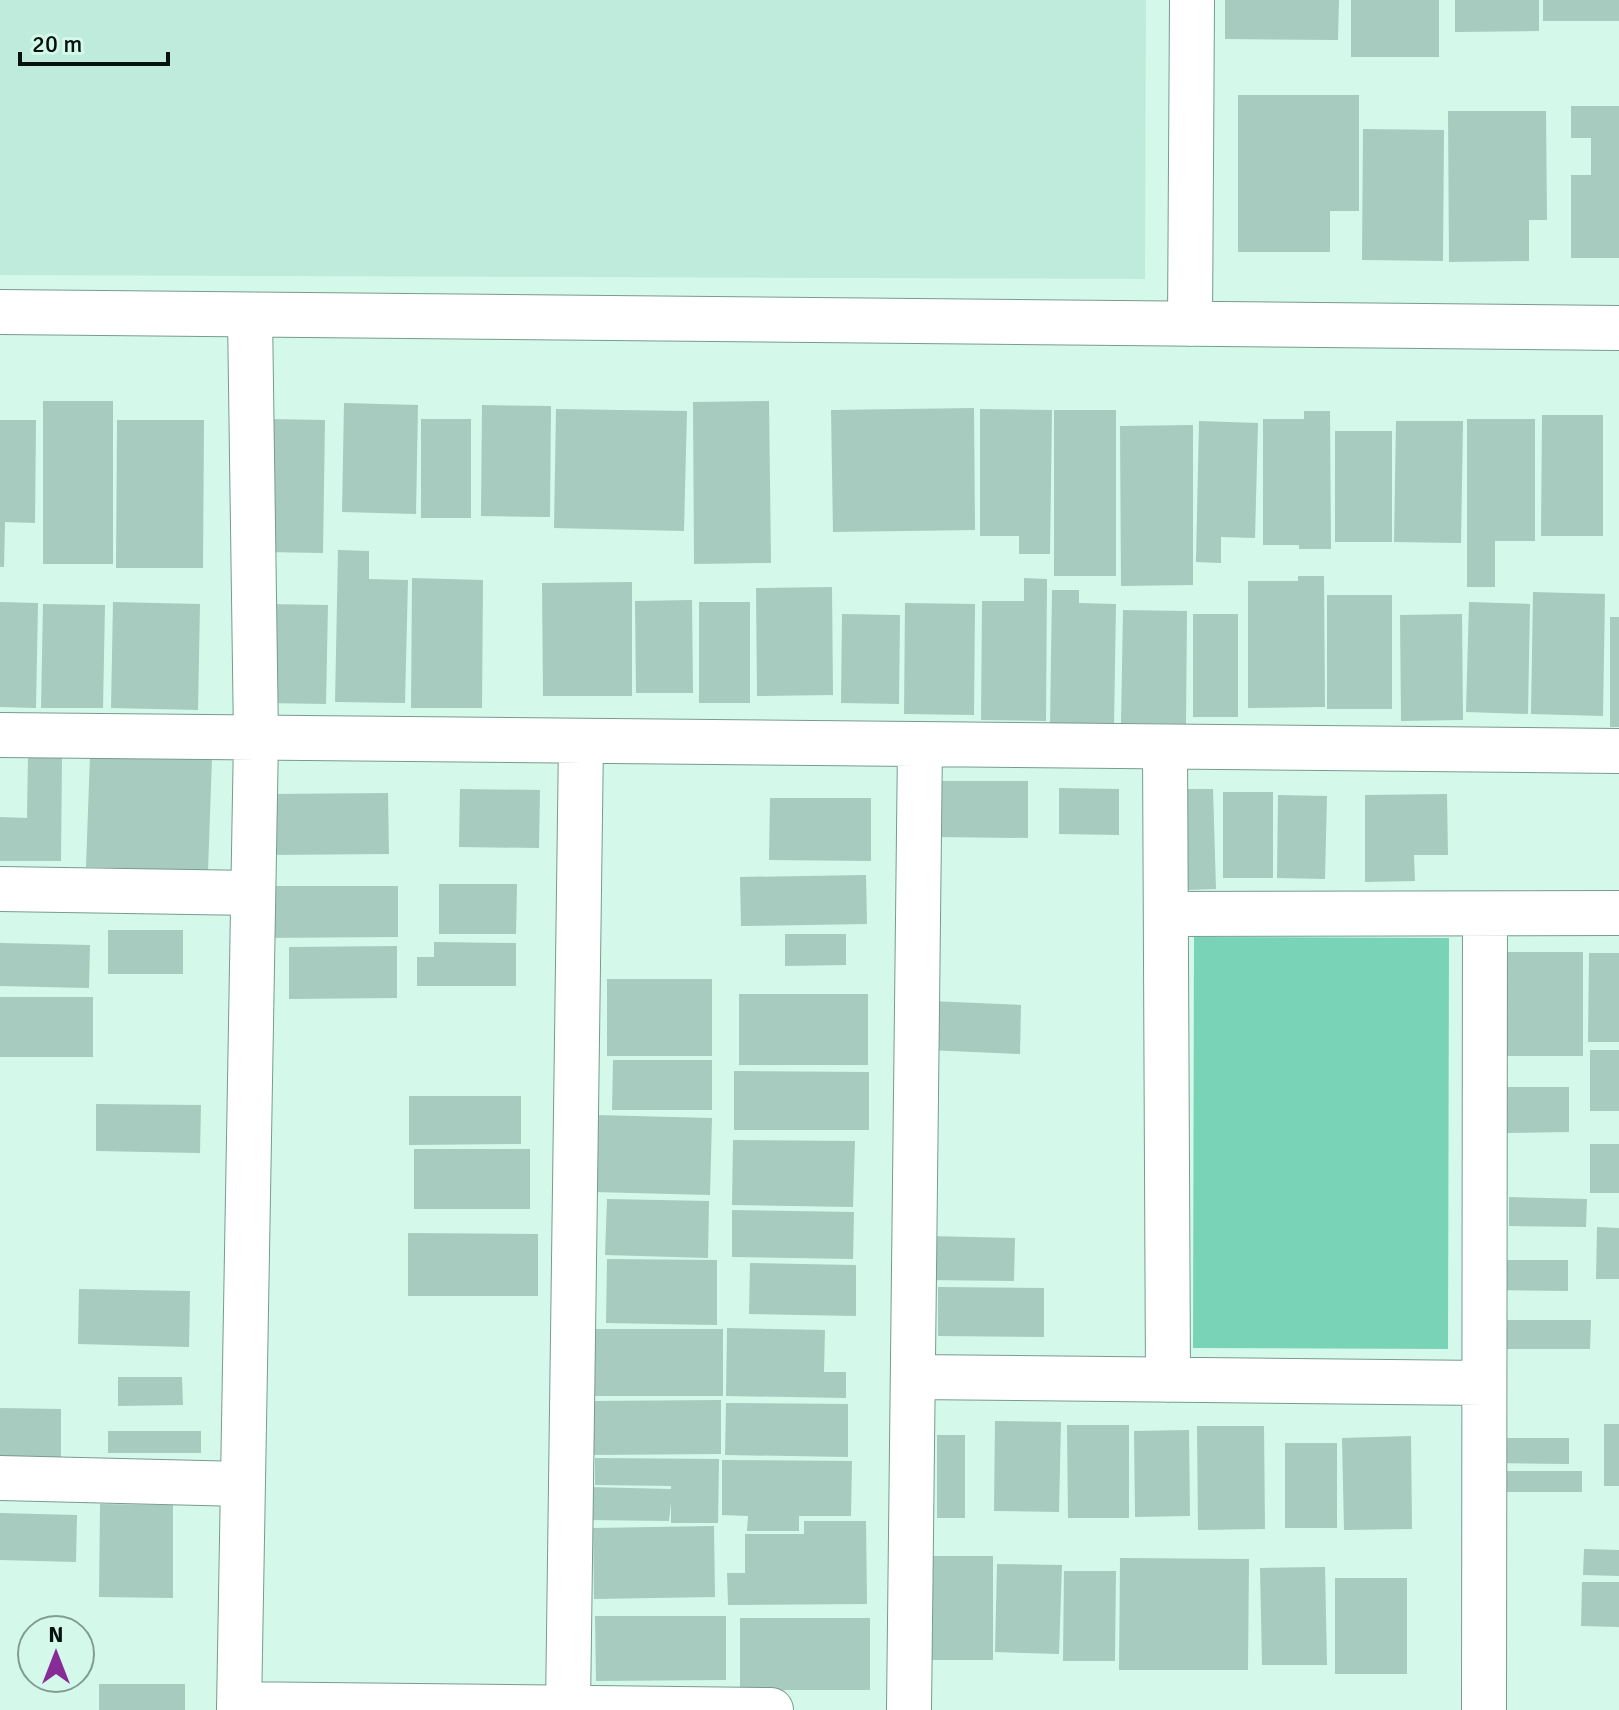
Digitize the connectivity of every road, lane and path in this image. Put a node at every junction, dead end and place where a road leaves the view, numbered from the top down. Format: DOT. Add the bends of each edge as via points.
graph roads {
  1 [pos="1192,0"];
  2 [pos="0,312"];
  3 [pos="250,315"];
  4 [pos="1190,324"];
  5 [pos="1619,328"];
  6 [pos="0,735"];
  7 [pos="256,738"];
  8 [pos="581,741"];
  9 [pos="920,744"];
  10 [pos="1165,747"];
  11 [pos="1619,751"];
  12 [pos="0,889"];
  13 [pos="253,893"];
  14 [pos="1619,913"];
  15 [pos="1166,914"];
  16 [pos="1485,914"];
  17 [pos="913,1377"];
  18 [pos="1168,1380"];
  19 [pos="1484,1383"];
  20 [pos="0,1478"];
  21 [pos="242,1484"];
  22 [pos="239,1707"];
  23 [pos="568,1708"];
  24 [pos="771,1710"];
  25 [pos="909,1710"];
  26 [pos="1484,1710"];
  1 -- 4 [label="street"];
  2 -- 3 [label="street"];
  3 -- 4 [label="street"];
  3 -- 7 [label="street"];
  4 -- 5 [label="street"];
  6 -- 7 [label="street"];
  7 -- 8 [label="street"];
  7 -- 13 [label="street"];
  8 -- 9 [label="street"];
  8 -- 23 [label="street"];
  9 -- 10 [label="street"];
  9 -- 17 [label="street"];
  10 -- 11 [label="street"];
  10 -- 15 [label="street"];
  12 -- 13 [label="street"];
  13 -- 21 [label="street"];
  14 -- 16 [label="street"];
  15 -- 16 [label="street"];
  15 -- 18 [label="street"];
  16 -- 19 [label="street"];
  17 -- 18 [label="street"];
  17 -- 25 [label="street"];
  18 -- 19 [label="street"];
  19 -- 26 [label="street"];
  20 -- 21 [label="street"];
  21 -- 22 [label="street"];
  22 -- 23 [label="street"];
  23 -- 24 [label="street"];
}
